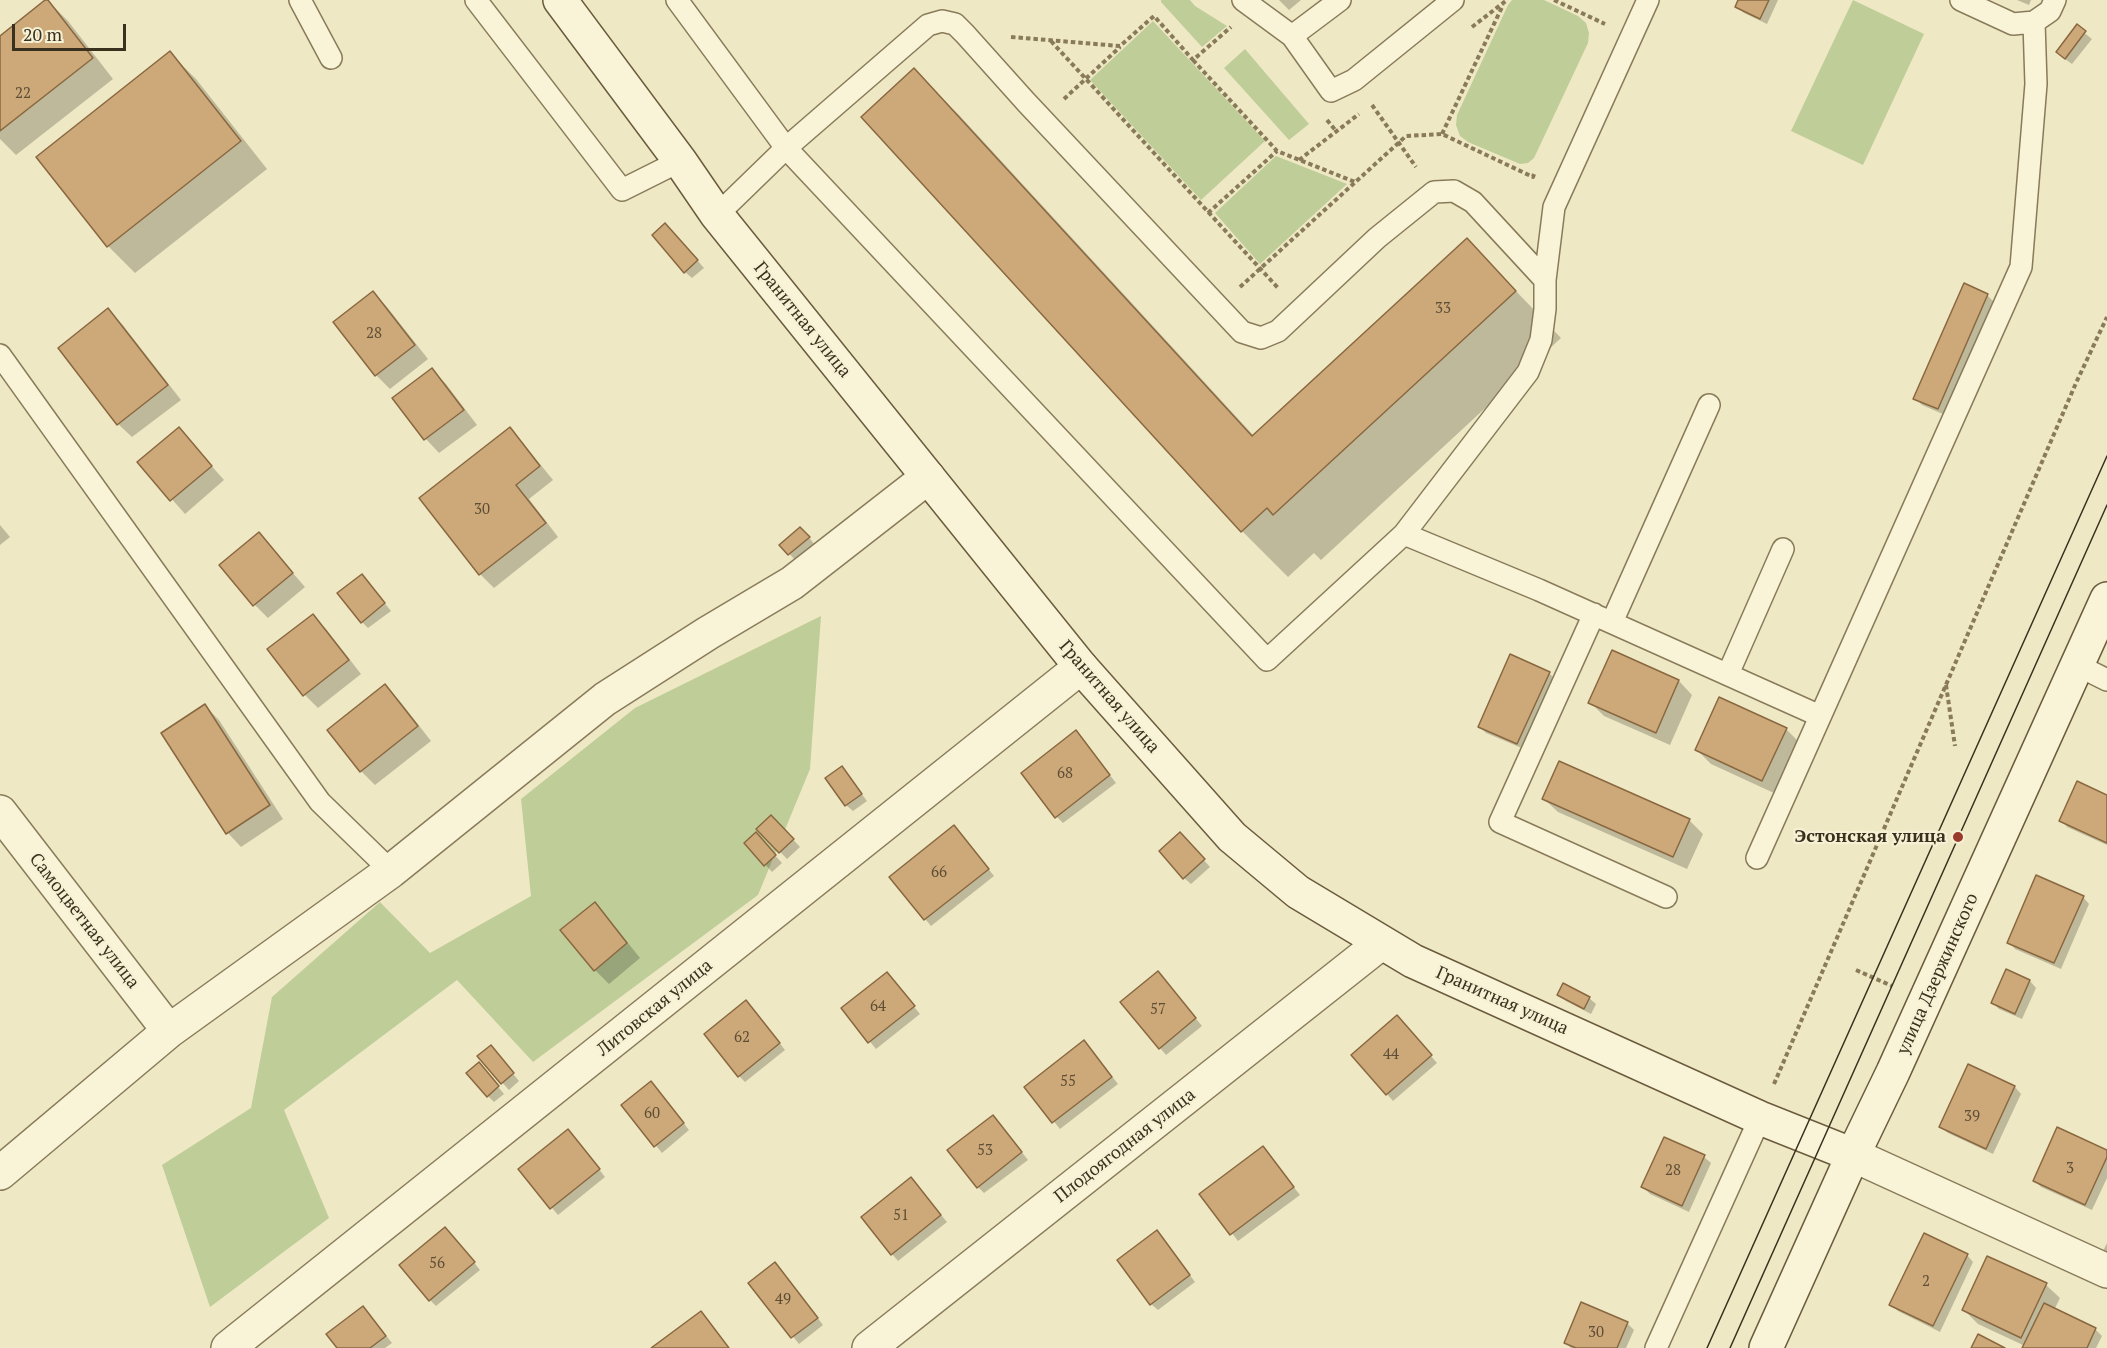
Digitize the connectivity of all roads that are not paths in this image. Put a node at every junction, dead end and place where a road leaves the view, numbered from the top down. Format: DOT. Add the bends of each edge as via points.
graph roads {
  1 [pos="300,0"];
  2 [pos="476,0"];
  3 [pos="560,0"];
  4 [pos="676,0"];
  5 [pos="1340,0"];
  6 [pos="1453,0"];
  7 [pos="1648,0"];
  8 [pos="1961,0"];
  9 [pos="2055,0"];
  10 [pos="1248,3"];
  11 [pos="2034,22"];
  12 [pos="1293,36"];
  13 [pos="331,58"];
  14 [pos="786,148"];
  15 [pos="680,161"];
  16 [pos="717,214"];
  17 [pos="1545,280"];
  18 [pos="0,355"];
  19 [pos="1709,405"];
  20 [pos="928,477"];
  21 [pos="1404,534"];
  22 [pos="1783,549"];
  23 [pos="2107,598"];
  24 [pos="1603,618"];
  25 [pos="2077,665"];
  26 [pos="1081,667"];
  27 [pos="1728,674"];
  28 [pos="2107,680"];
  29 [pos="1820,716"];
  30 [pos="0,812"];
  31 [pos="1757,858"];
  32 [pos="391,871"];
  33 [pos="1666,897"];
  34 [pos="1381,943"];
  35 [pos="169,1031"];
  36 [pos="1760,1118"];
  37 [pos="1853,1155"];
  38 [pos="0,1173"];
  39 [pos="2107,1271"];
  40 [pos="228,1348"];
  41 [pos="869,1348"];
  42 [pos="1656,1348"];
  43 [pos="1766,1348"];
  1 -- 13 [label="lane"];
  2 -- 15 [label="lane" via="622,190"];
  3 -- 15 [label="street, Гранитная улица"];
  4 -- 14 [label="lane"];
  5 -- 12 [label="lane"];
  6 -- 12 [label="lane" via="1354,80 1331,92"];
  7 -- 17 [label="lane" via="1554,207"];
  8 -- 11 [label="lane" via="2013,24"];
  9 -- 11 [label="lane" via="2050,11"];
  10 -- 12 [label="lane"];
  11 -- 29 [label="lane" via="2036,84 2021,267"];
  14 -- 16 [label="lane"];
  14 -- 17 [label="lane" via="928,25 942,21 955,24 965,34 1242,332 1261,338 1278,331 1377,238 1434,192 1454,191 1473,202"];
  14 -- 21 [label="lane" via="1267,660"];
  15 -- 16 [label="street, Гранитная улица"];
  16 -- 20 [label="street, Гранитная улица"];
  17 -- 21 [label="lane" via="1541,340 1528,372"];
  18 -- 32 [label="lane" via="320,802"];
  19 -- 24 [label="lane"];
  20 -- 26 [label="street, Гранитная улица"];
  20 -- 32 [label="street" via="792,583 605,699"];
  21 -- 24 [label="lane"];
  22 -- 27 [label="lane"];
  23 -- 25 [label="street, улица Дзержинского"];
  24 -- 27 [label="lane"];
  24 -- 33 [label="lane" via="1500,822"];
  25 -- 28 [label="lane"];
  25 -- 37 [label="street, улица Дзержинского"];
  26 -- 34 [label="street, Гранитная улица" via="1232,837 1298,892"];
  26 -- 40 [label="street, Литовская улица"];
  27 -- 29 [label="lane"];
  29 -- 31 [label="lane"];
  30 -- 35 [label="street, Самоцветная улица"];
  32 -- 35 [label="street"];
  34 -- 36 [label="street, Гранитная улица"];
  34 -- 41 [label="street, Плодоягодная улица"];
  35 -- 38 [label="street"];
  36 -- 37 [label="street, Гранитная улица"];
  36 -- 42 [label="lane"];
  37 -- 39 [label="street"];
  37 -- 43 [label="street, улица Дзержинского"];
}
